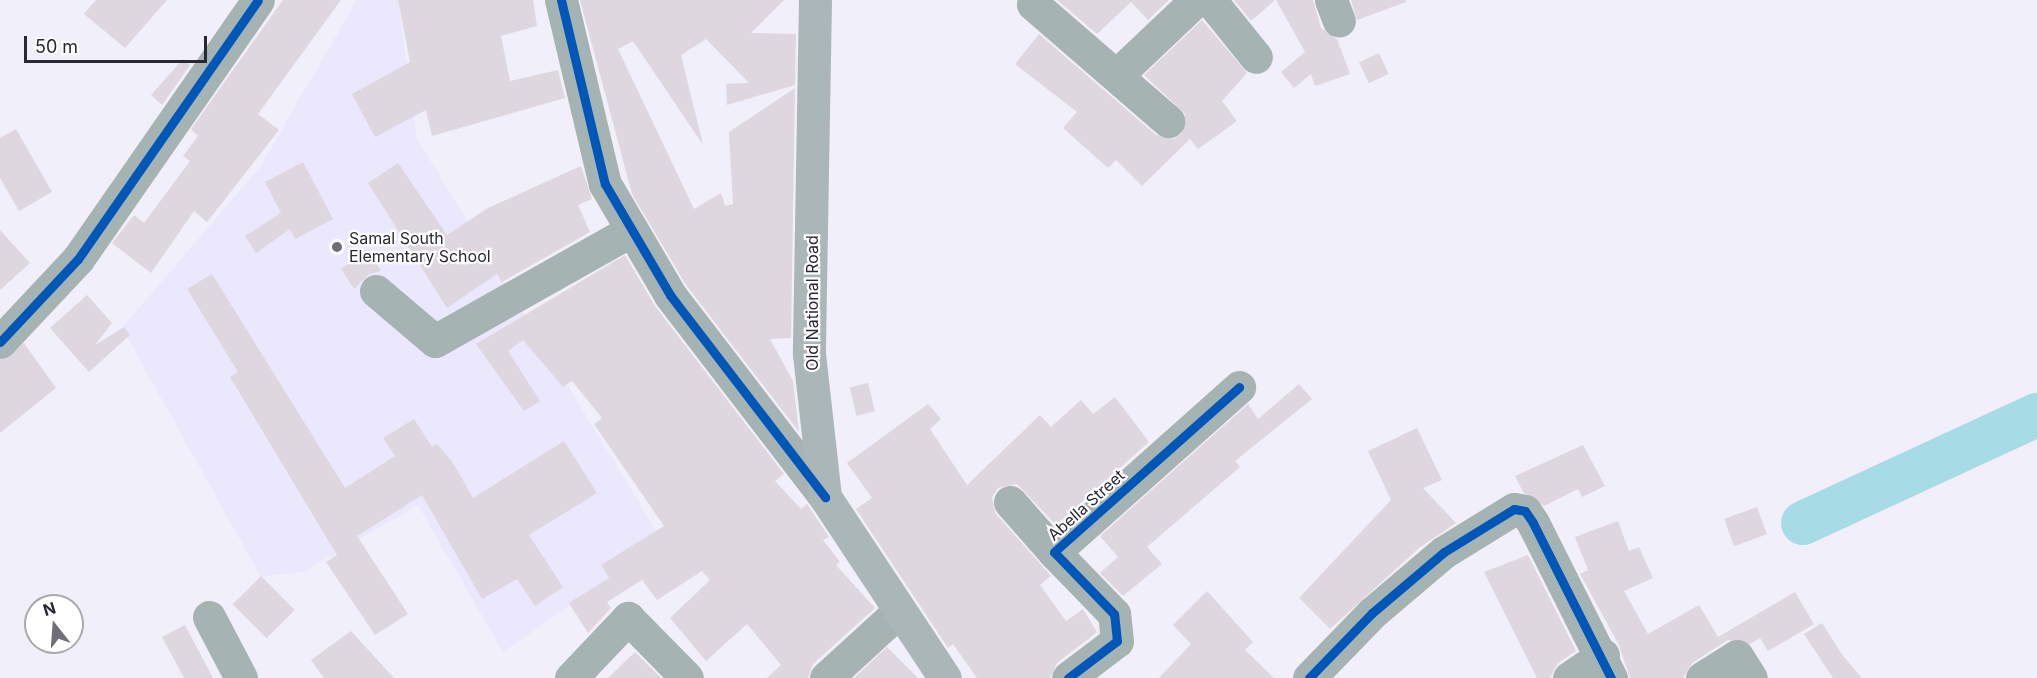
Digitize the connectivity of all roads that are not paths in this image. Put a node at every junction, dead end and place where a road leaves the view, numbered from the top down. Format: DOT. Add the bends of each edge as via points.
graph roads {
  1 [pos="258,0"];
  2 [pos="561,0"];
  3 [pos="815,0"];
  4 [pos="1197,0"];
  5 [pos="1210,0"];
  6 [pos="1033,4"];
  7 [pos="1256,57"];
  8 [pos="1118,74"];
  9 [pos="1168,121"];
  10 [pos="632,230"];
  11 [pos="376,291"];
  12 [pos="0,342"];
  13 [pos="1239,387"];
  14 [pos="825,497"];
  15 [pos="1010,502"];
  16 [pos="1054,552"];
  17 [pos="899,611"];
  18 [pos="209,617"];
  19 [pos="1607,667"];
  20 [pos="1744,667"];
  21 [pos="241,678"];
  22 [pos="571,678"];
  23 [pos="687,678"];
  24 [pos="826,678"];
  25 [pos="945,678"];
  26 [pos="1068,678"];
  27 [pos="1309,678"];
  28 [pos="1569,678"];
  29 [pos="1702,678"];
  1 -- 12 [label="street" via="78,259"];
  2 -- 10 [label="street" via="605,184"];
  3 -- 14 [label="main road, Old National Road" via="809,354"];
  4 -- 8 [label="street"];
  5 -- 7 [label="street"];
  6 -- 8 [label="street"];
  8 -- 9 [label="street"];
  10 -- 11 [label="street" via="520,297 435,341"];
  10 -- 14 [label="street" via="670,295"];
  13 -- 16 [label="street, Abella Street"];
  14 -- 17 [label="main road, Old National Road"];
  15 -- 16 [label="street"];
  16 -- 26 [label="street, Abella Street" via="1114,614 1117,641"];
  17 -- 24 [label="street"];
  17 -- 25 [label="main road, Old National Road"];
  18 -- 21 [label="street"];
  19 -- 27 [label="street" via="1533,523 1525,511 1514,509 1444,552 1371,613"];
  19 -- 28 [label="street"];
  20 -- 29 [label="street"];
  22 -- 23 [label="street" via="628,618"];
}
